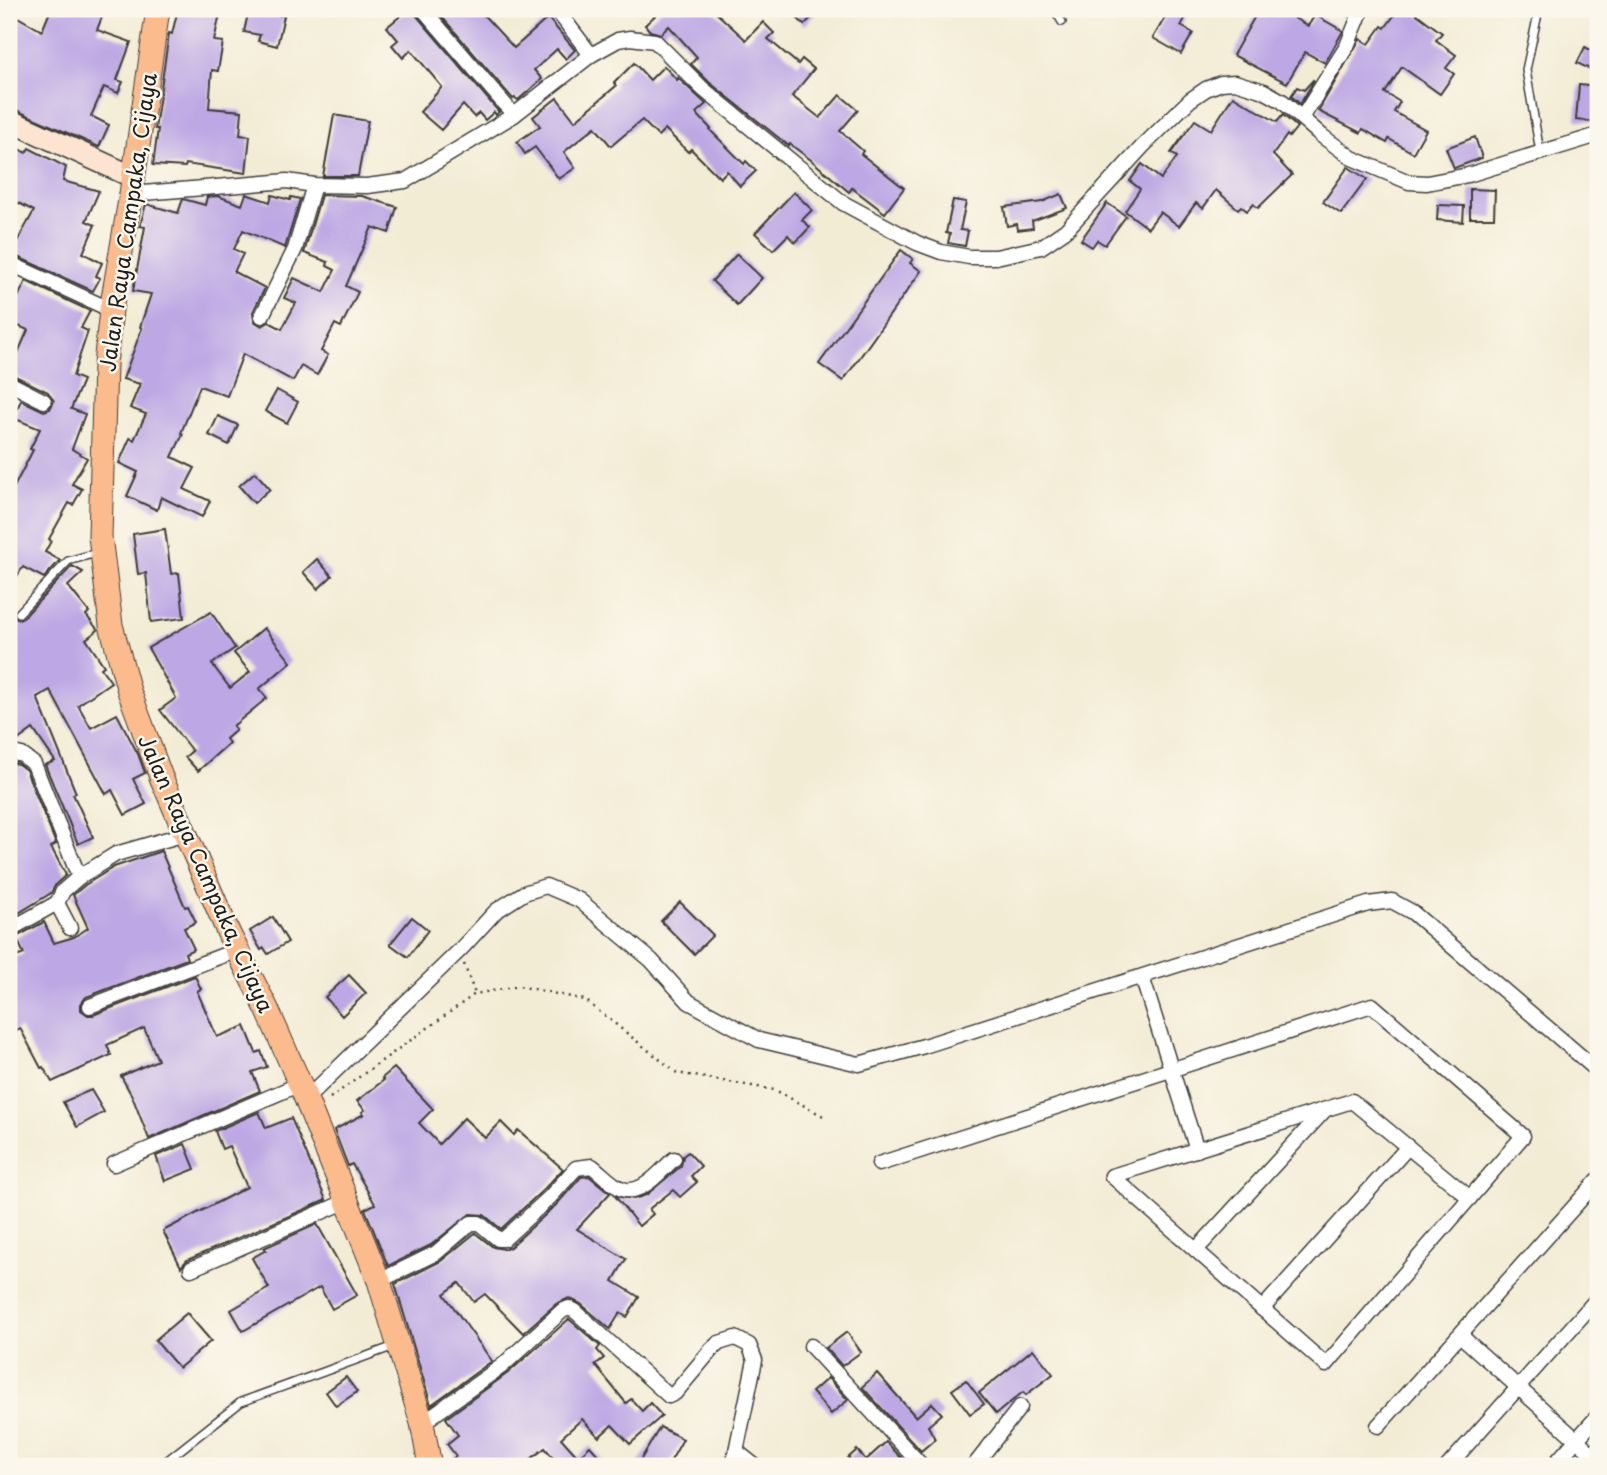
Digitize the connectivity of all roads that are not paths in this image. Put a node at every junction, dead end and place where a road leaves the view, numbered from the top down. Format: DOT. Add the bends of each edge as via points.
graph roads {
  1 [pos="158,9"];
  2 [pos="422,9"];
  3 [pos="556,9"];
  4 [pos="1054,9"];
  5 [pos="1362,9"];
  6 [pos="1539,9"];
  7 [pos="1062,22"];
  8 [pos="590,55"];
  9 [pos="514,115"];
  10 [pos="1302,117"];
  11 [pos="9,120"];
  12 [pos="1598,135"];
  13 [pos="1540,152"];
  14 [pos="314,185"];
  15 [pos="132,186"];
  16 [pos="9,263"];
  17 [pos="111,310"];
  18 [pos="261,316"];
  19 [pos="9,383"];
  20 [pos="44,401"];
  21 [pos="101,552"];
  22 [pos="19,614"];
  23 [pos="9,752"];
  24 [pos="185,834"];
  25 [pos="79,877"];
  26 [pos="57,903"];
  27 [pos="70,928"];
  28 [pos="9,930"];
  29 [pos="237,950"];
  30 [pos="1142,977"];
  31 [pos="90,1006"];
  32 [pos="1171,1070"];
  33 [pos="1598,1071"];
  34 [pos="305,1099"];
  35 [pos="1325,1110"];
  36 [pos="1408,1147"];
  37 [pos="1197,1150"];
  38 [pos="674,1160"];
  39 [pos="114,1164"];
  40 [pos="879,1164"];
  41 [pos="1595,1189"];
  42 [pos="1470,1198"];
  43 [pos="346,1201"];
  44 [pos="1196,1250"];
  45 [pos="191,1269"];
  46 [pos="379,1281"];
  47 [pos="1598,1298"];
  48 [pos="1262,1309"];
  49 [pos="1460,1335"];
  50 [pos="398,1345"];
  51 [pos="811,1346"];
  52 [pos="1518,1388"];
  53 [pos="1020,1408"];
  54 [pos="1598,1416"];
  55 [pos="422,1423"];
  56 [pos="1378,1426"];
  57 [pos="1577,1440"];
  58 [pos="736,1451"];
  59 [pos="1598,1459"];
  60 [pos="160,1466"];
  61 [pos="430,1466"];
  62 [pos="733,1466"];
  63 [pos="755,1466"];
  64 [pos="922,1466"];
  65 [pos="974,1466"];
  66 [pos="1448,1466"];
  67 [pos="1553,1466"];
  1 -- 15 [label="main road, Jalan Raya Campaka, Cijaya"];
  2 -- 9 [label="street"];
  3 -- 8 [label="street"];
  4 -- 7 [label="lane"];
  5 -- 10 [label="street" via="1347,46"];
  6 -- 13 [label="lane" via="1526,70"];
  8 -- 9 [label="street"];
  8 -- 10 [label="street" via="618,40 655,41 703,89 843,203 917,243 969,257 1024,253 1066,230 1143,146 1206,89 1235,82 1251,86"];
  9 -- 14 [label="street" via="405,181"];
  10 -- 13 [label="street" via="1352,158 1409,182 1468,175"];
  11 -- 15 [label="street"];
  12 -- 13 [label="street"];
  14 -- 15 [label="street" via="287,181"];
  14 -- 18 [label="street" via="295,249"];
  15 -- 17 [label="main road, Jalan Raya Campaka, Cijaya"];
  16 -- 17 [label="street"];
  17 -- 21 [label="main road, Jalan Raya Campaka, Cijaya" via="101,453"];
  19 -- 20 [label="street"];
  21 -- 22 [label="lane" via="68,561"];
  21 -- 24 [label="main road, Jalan Raya Campaka, Cijaya" via="116,648"];
  23 -- 25 [label="street" via="34,764"];
  24 -- 25 [label="street" via="116,854"];
  24 -- 29 [label="main road, Jalan Raya Campaka, Cijaya"];
  25 -- 26 [label="street"];
  26 -- 27 [label="street"];
  26 -- 28 [label="street"];
  29 -- 31 [label="street"];
  29 -- 34 [label="main road, Jalan Raya Campaka, Cijaya"];
  30 -- 32 [label="street"];
  30 -- 33 [label="street" via="1368,904 1392,901 1412,912"];
  30 -- 34 [label="street" via="859,1064 759,1040 719,1020 689,1002 651,960 579,900 546,887 524,893 496,911"];
  32 -- 37 [label="street"];
  32 -- 40 [label="street"];
  32 -- 42 [label="street" via="1372,1005 1523,1136"];
  34 -- 39 [label="street"];
  34 -- 43 [label="main road, Jalan Raya Campaka, Cijaya"];
  35 -- 36 [label="street" via="1352,1101"];
  35 -- 37 [label="street"];
  35 -- 44 [label="street"];
  36 -- 42 [label="street"];
  36 -- 48 [label="street"];
  37 -- 44 [label="street" via="1112,1176"];
  38 -- 46 [label="street" via="642,1188 627,1191 592,1166 576,1168 504,1239 471,1223 436,1253"];
  41 -- 49 [label="street"];
  42 -- 48 [label="street" via="1326,1365"];
  43 -- 45 [label="street"];
  43 -- 46 [label="main road, Jalan Raya Campaka, Cijaya"];
  44 -- 48 [label="street"];
  46 -- 50 [label="main road, Jalan Raya Campaka, Cijaya"];
  47 -- 52 [label="street"];
  49 -- 52 [label="street"];
  49 -- 56 [label="street"];
  50 -- 55 [label="main road, Jalan Raya Campaka, Cijaya"];
  50 -- 60 [label="lane" via="241,1402"];
  51 -- 64 [label="street"];
  52 -- 57 [label="street"];
  52 -- 66 [label="street"];
  53 -- 65 [label="street"];
  54 -- 57 [label="street"];
  55 -- 58 [label="street" via="502,1366 569,1308 669,1396 719,1343 735,1338 749,1345 755,1360"];
  55 -- 61 [label="main road, Jalan Raya Campaka, Cijaya"];
  57 -- 59 [label="street"];
  57 -- 67 [label="street"];
  58 -- 62 [label="street"];
  58 -- 63 [label="street"];
}
